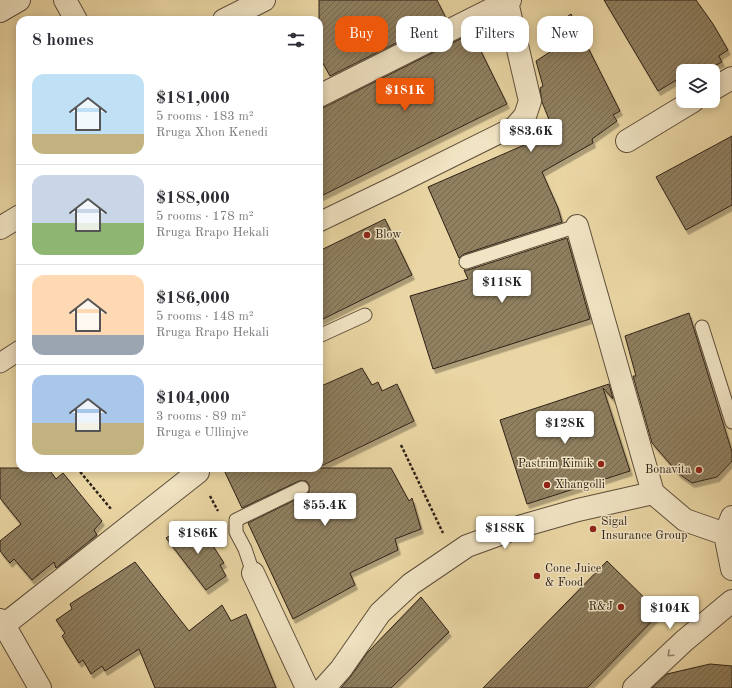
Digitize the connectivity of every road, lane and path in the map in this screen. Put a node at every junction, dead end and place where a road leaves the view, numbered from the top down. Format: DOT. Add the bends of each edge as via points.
graph roads {
  1 [pos="19,0"];
  2 [pos="65,0"];
  3 [pos="264,0"];
  4 [pos="508,1"];
  5 [pos="0,10"];
  6 [pos="74,16"];
  7 [pos="232,16"];
  8 [pos="732,78"];
  9 [pos="720,85"];
  10 [pos="323,94"];
  11 [pos="681,108"];
  12 [pos="517,125"];
  13 [pos="628,140"];
  14 [pos="16,218"];
  15 [pos="323,220"];
  16 [pos="577,226"];
  17 [pos="0,228"];
  18 [pos="466,262"];
  19 [pos="365,315"];
  20 [pos="702,327"];
  21 [pos="323,334"];
  22 [pos="16,353"];
  23 [pos="0,363"];
  24 [pos="732,422"];
  25 [pos="401,445"];
  26 [pos="80,472"];
  27 [pos="195,472"];
  28 [pos="198,472"];
  29 [pos="302,488"];
  30 [pos="653,493"];
  31 [pos="219,513"];
  32 [pos="728,526"];
  33 [pos="126,529"];
  34 [pos="454,555"];
  35 [pos="732,568"];
  36 [pos="252,573"];
  37 [pos="732,601"];
  38 [pos="2,623"];
  39 [pos="40,688"];
  40 [pos="307,688"];
  41 [pos="324,688"];
  42 [pos="634,688"];
  1 -- 5 [label="street"];
  2 -- 6 [label="street"];
  3 -- 7 [label="street"];
  4 -- 10 [label="street"];
  4 -- 12 [label="street" via="530,101 525,116"];
  8 -- 9 [label="street"];
  11 -- 13 [label="street"];
  12 -- 15 [label="street"];
  14 -- 17 [label="street"];
  16 -- 18 [label="lane"];
  16 -- 30 [label="street"];
  19 -- 21 [label="lane"];
  20 -- 24 [label="lane"];
  22 -- 23 [label="street"];
  25 -- 34 [label="path"];
  26 -- 33 [label="path"];
  27 -- 33 [label="street"];
  28 -- 31 [label="path"];
  29 -- 36 [label="lane" via="236,520 236,532 245,549"];
  30 -- 32 [label="street" via="685,520"];
  30 -- 34 [label="street" via="522,526 467,546"];
  32 -- 35 [label="street"];
  33 -- 38 [label="street"];
  34 -- 41 [label="street" via="411,584 380,613"];
  36 -- 40 [label="street"];
  37 -- 42 [label="street, one-way"];
  38 -- 39 [label="street"];
}
